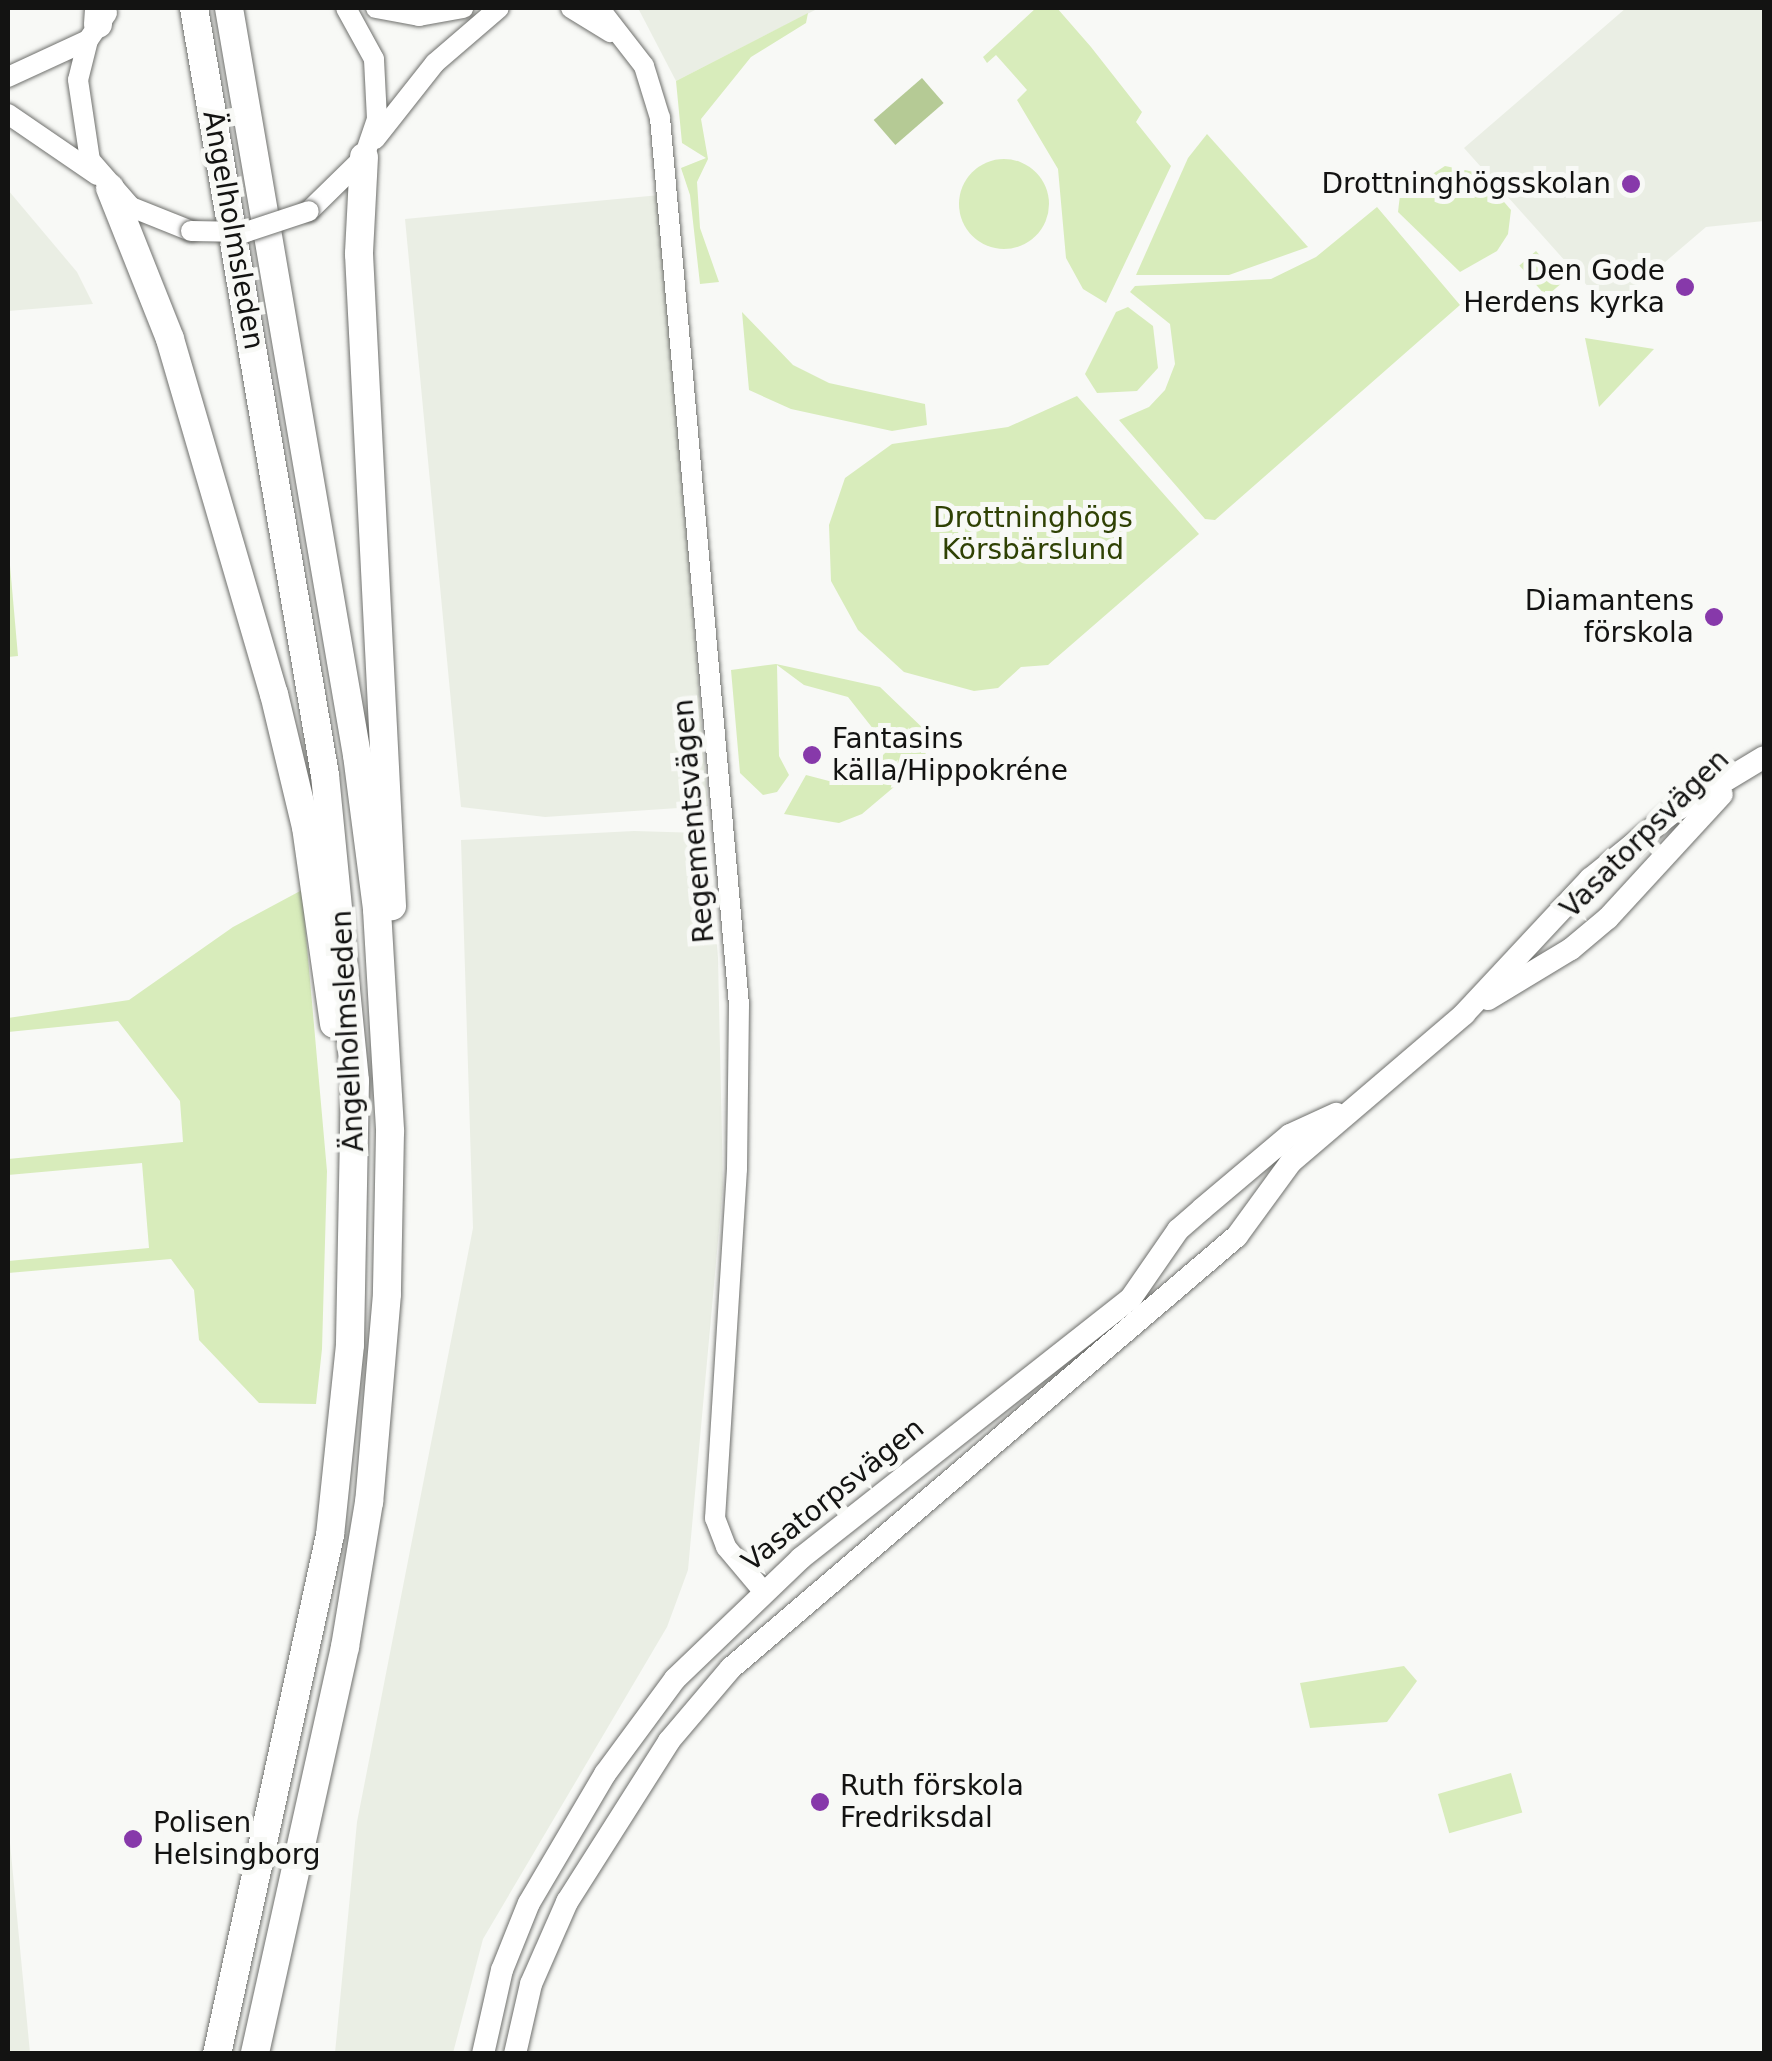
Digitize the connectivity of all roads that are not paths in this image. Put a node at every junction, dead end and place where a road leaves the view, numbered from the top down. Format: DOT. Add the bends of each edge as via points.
graph roads {
  1 [pos="194,8"];
  2 [pos="230,8"];
  3 [pos="346,8"];
  4 [pos="376,8"];
  5 [pos="463,8"];
  6 [pos="499,8"];
  7 [pos="571,8"];
  8 [pos="599,8"];
  9 [pos="99,20"];
  10 [pos="624,42"];
  11 [pos="8,76"];
  12 [pos="8,114"];
  13 [pos="367,151"];
  14 [pos="105,183"];
  15 [pos="1764,757"];
  16 [pos="1464,1014"];
  17 [pos="1362,1102"];
  18 [pos="390,1132"];
  19 [pos="330,1534"];
  20 [pos="763,1590"];
  21 [pos="216,2054"];
  22 [pos="254,2054"];
  23 [pos="483,2054"];
  24 [pos="515,2054"];
  1 -- 19 [label="highway, Ängelholmsleden" via="325,775 346,946 356,1224"];
  2 -- 18 [label="highway, Ängelholmsleden" via="357,755 377,910"];
  3 -- 13 [label="street" via="376,73"];
  4 -- 5 [label="street" via="418,16"];
  6 -- 13 [label="street" via="435,63"];
  7 -- 10 [label="street, Regementsvägen"];
  8 -- 10 [label="street, Regementsvägen"];
  9 -- 11 [label="street"];
  9 -- 14 [label="street" via="80,114 90,160"];
  10 -- 20 [label="street, Regementsvägen" via="644,66 660,118 739,1005 739,1135 715,1518 726,1547"];
  12 -- 14 [label="street"];
  13 -- 14 [label="street, bridge" via="308,211 246,232 191,231 154,221"];
  13 -- 18 [label="highway" via="359,254 396,996"];
  14 -- 19 [label="highway" via="170,338 274,694 322,923 342,1167"];
  15 -- 16 [label="main road, Vasatorpsvägen" via="1673,812 1590,879"];
  15 -- 16 [label="main road, Vasatorpsvägen" via="1704,810 1590,934"];
  16 -- 17 [label="main road, Vasatorpsvägen"];
  17 -- 20 [label="main road, Vasatorpsvägen" via="1290,1135 1178,1230 1130,1298 1064,1356 983,1410"];
  17 -- 24 [label="main road, Vasatorpsvägen" via="1291,1162 1237,1236 812,1596 703,1699 650,1768 567,1902 535,1972"];
  18 -- 22 [label="highway, Ängelholmsleden" via="387,1294 368,1502 341,1666"];
  19 -- 21 [label="highway, Ängelholmsleden"];
  20 -- 23 [label="main road, Vasatorpsvägen" via="652,1706 576,1820 509,1949"];
}
